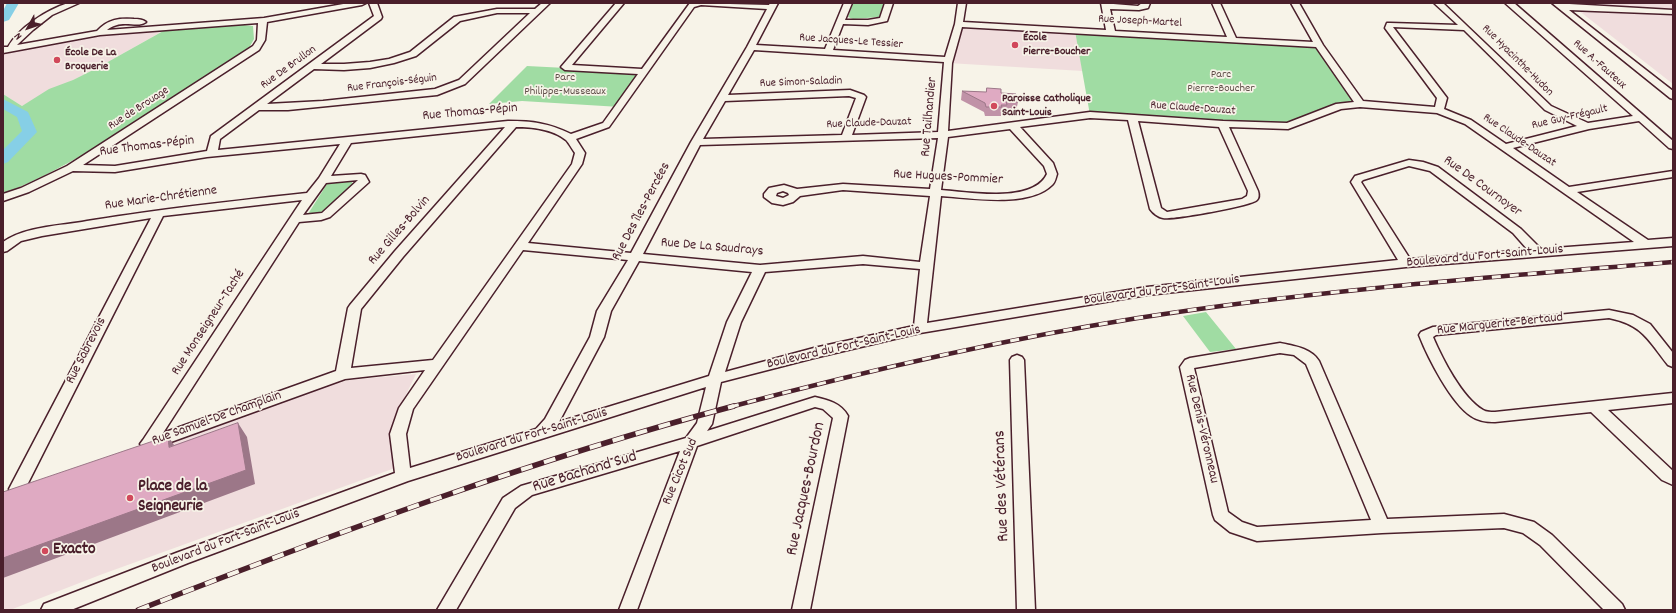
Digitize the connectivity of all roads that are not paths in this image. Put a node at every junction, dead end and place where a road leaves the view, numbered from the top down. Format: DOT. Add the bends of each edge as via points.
graph roads {
  1 [pos="75,3"];
  2 [pos="362,3"];
  3 [pos="373,3"];
  4 [pos="546,3"];
  5 [pos="620,3"];
  6 [pos="848,3"];
  7 [pos="889,3"];
  8 [pos="962,3"];
  9 [pos="1146,3"];
  10 [pos="1216,3"];
  11 [pos="1295,3"];
  12 [pos="1438,3"];
  13 [pos="1509,3"];
  14 [pos="1105,4"];
  15 [pos="773,5"];
  16 [pos="1564,5"];
  17 [pos="537,11"];
  18 [pos="1673,12"];
  19 [pos="264,20"];
  20 [pos="840,22"];
  21 [pos="959,24"];
  22 [pos="1466,28"];
  23 [pos="1591,31"];
  24 [pos="1604,32"];
  25 [pos="1111,33"];
  26 [pos="1232,40"];
  27 [pos="1605,42"];
  28 [pos="1618,42"];
  29 [pos="1319,45"];
  30 [pos="751,47"];
  31 [pos="7,49"];
  32 [pos="828,52"];
  33 [pos="949,60"];
  34 [pos="1628,60"];
  35 [pos="1641,61"];
  36 [pos="312,66"];
  37 [pos="644,72"];
  38 [pos="1670,88"];
  39 [pos="1673,96"];
  40 [pos="721,98"];
  41 [pos="1360,104"];
  42 [pos="256,107"];
  43 [pos="1439,110"];
  44 [pos="1132,118"];
  45 [pos="1640,118"];
  46 [pos="513,124"];
  47 [pos="1223,124"];
  48 [pos="1013,126"];
  49 [pos="1586,126"];
  50 [pos="943,135"];
  51 [pos="570,138"];
  52 [pos="846,138"];
  53 [pos="347,141"];
  54 [pos="696,142"];
  55 [pos="1673,146"];
  56 [pos="1506,147"];
  57 [pos="212,154"];
  58 [pos="72,168"];
  59 [pos="1673,174"];
  60 [pos="323,180"];
  61 [pos="1570,190"];
  62 [pos="795,193"];
  63 [pos="936,193"];
  64 [pos="310,196"];
  65 [pos="3,198"];
  66 [pos="159,213"];
  67 [pos="296,219"];
  68 [pos="1673,242"];
  69 [pos="1645,244"];
  70 [pos="519,246"];
  71 [pos="3,248"];
  72 [pos="1537,252"];
  73 [pos="636,256"];
  74 [pos="1406,263"];
  75 [pos="926,266"];
  76 [pos="760,269"];
  77 [pos="920,329"];
  78 [pos="1017,360"];
  79 [pos="1673,362"];
  80 [pos="436,364"];
  81 [pos="343,374"];
  82 [pos="714,379"];
  83 [pos="1673,398"];
  84 [pos="1595,407"];
  85 [pos="539,434"];
  86 [pos="691,442"];
  87 [pos="148,444"];
  88 [pos="134,449"];
  89 [pos="403,476"];
  90 [pos="1673,479"];
  91 [pos="39,482"];
  92 [pos="10,491"];
  93 [pos="1382,526"];
  94 [pos="50,610"];
  95 [pos="446,610"];
  96 [pos="628,610"];
  97 [pos="801,610"];
  98 [pos="1026,610"];
  99 [pos="1616,610"];
  1 -- 31 [label="street" via="53,11"];
  2 -- 19 [label="street"];
  3 -- 36 [label="street, Rue De Brullon" via="378,17"];
  4 -- 17 [label="street, Rue François-Séguin"];
  5 -- 37 [label="street" via="565,67"];
  6 -- 20 [label="street"];
  7 -- 20 [label="street" via="884,19 880,21"];
  8 -- 21 [label="street, Rue Tailhandier"];
  9 -- 14 [label="street" via="1139,8"];
  10 -- 26 [label="street"];
  11 -- 29 [label="street"];
  12 -- 22 [label="street, Rue Hyacinthe-Hudon"];
  13 -- 45 [label="street, Rue A.-Fauteux"];
  14 -- 25 [label="street"];
  15 -- 30 [label="street, Rue Des îles-Percées"];
  15 -- 37 [label="street" via="691,6"];
  16 -- 18 [label="street"];
  16 -- 23 [label="street"];
  16 -- 24 [label="street"];
  17 -- 36 [label="street" via="497,11 457,19 413,54 391,61 344,67"];
  17 -- 42 [label="street, Rue François-Séguin" via="462,82 437,92 316,105"];
  19 -- 31 [label="street" via="100,33"];
  19 -- 58 [label="street, Rue de Brouage" via="261,26 263,37 256,48"];
  20 -- 32 [label="street"];
  21 -- 25 [label="street, Rue Joseph-Martel"];
  21 -- 33 [label="street, Rue Tailhandier"];
  22 -- 43 [label="street" via="1395,24 1389,28 1442,98"];
  22 -- 49 [label="street, Rue Hyacinthe-Hudon" via="1548,108"];
  23 -- 24 [label="street"];
  23 -- 27 [label="street"];
  24 -- 28 [label="street"];
  25 -- 26 [label="street, Rue Joseph-Martel"];
  26 -- 29 [label="street, Rue Joseph-Martel"];
  27 -- 28 [label="street"];
  27 -- 34 [label="street"];
  28 -- 35 [label="street"];
  29 -- 41 [label="street"];
  30 -- 32 [label="street, Rue Jacques-Le Tessier"];
  30 -- 40 [label="street, Rue Des îles-Percées"];
  32 -- 33 [label="street, Rue Jacques-Le Tessier"];
  33 -- 50 [label="street, Rue Tailhandier"];
  34 -- 35 [label="street"];
  34 -- 38 [label="street"];
  35 -- 38 [label="street"];
  36 -- 42 [label="street, Rue De Brullon"];
  37 -- 51 [label="street" via="606,125"];
  38 -- 39 [label="street"];
  40 -- 52 [label="street, Rue Simon-Saladin" via="850,93 857,95 860,97"];
  40 -- 54 [label="street, Rue Des îles-Percées"];
  41 -- 43 [label="street, Rue Claude-Dauzat"];
  41 -- 47 [label="street, Rue Claude-Dauzat" via="1339,106 1288,126"];
  42 -- 57 [label="street, Rue De Brullon" via="215,138"];
  43 -- 56 [label="street, Rue Claude-Dauzat" via="1468,122"];
  44 -- 47 [label="street, Rue Claude-Dauzat"];
  44 -- 47 [label="street" via="1156,209 1164,214 1188,213 1245,202 1253,198 1253,191"];
  44 -- 48 [label="street, Rue Claude-Dauzat" via="1090,115"];
  45 -- 49 [label="street, Rue Guy-Frégault"];
  45 -- 55 [label="street, Rue A.-Fauteux"];
  46 -- 51 [label="street, Rue Thomas-Pépin" via="551,128"];
  46 -- 53 [label="street, Rue Thomas-Pépin" via="481,125"];
  46 -- 81 [label="street, Rue Gilles-Bolvin" via="355,308"];
  48 -- 50 [label="street, Rue Claude-Dauzat"];
  48 -- 63 [label="street, Rue Hugues-Pommier" via="1049,165 1052,174 1048,183 1028,194 1003,197"];
  49 -- 56 [label="street, Rue Guy-Frégault"];
  50 -- 52 [label="street, Rue Claude-Dauzat"];
  50 -- 63 [label="street, Rue Tailhandier"];
  51 -- 70 [label="street" via="580,153 577,164"];
  52 -- 54 [label="street, Rue Claude-Dauzat"];
  53 -- 57 [label="street, Rue Thomas-Pépin"];
  53 -- 60 [label="street, Rue Monseigneur-Taché"];
  54 -- 73 [label="street, Rue Des îles-Percées"];
  56 -- 61 [label="street, Rue Claude-Dauzat"];
  57 -- 58 [label="street, Rue Thomas-Pépin" via="114,169"];
  58 -- 65 [label="street, Rue de Brouage"];
  59 -- 61 [label="street"];
  60 -- 64 [label="street, Rue Monseigneur-Taché"];
  60 -- 67 [label="street" via="361,177 364,182 326,215"];
  61 -- 69 [label="street, Rue Claude-Dauzat"];
  62 -- 63 [label="street, Rue Hugues-Pommier" via="843,187"];
  63 -- 75 [label="street, Rue Tailhandier"];
  64 -- 66 [label="street, Rue Marie-Chrétienne"];
  64 -- 67 [label="street, Rue Monseigneur-Taché"];
  66 -- 71 [label="street, Rue Marie-Chrétienne" via="42,232 17,238"];
  66 -- 92 [label="street, Rue Sabrevois"];
  67 -- 87 [label="street, Rue Monseigneur-Taché"];
  68 -- 69 [label="street, Boulevard du Fort-Saint-Louis"];
  69 -- 72 [label="street, Boulevard du Fort-Saint-Louis"];
  70 -- 73 [label="street, Rue De La Saudrays"];
  70 -- 80 [label="street"];
  72 -- 74 [label="street, Boulevard du Fort-Saint-Louis"];
  72 -- 74 [label="street, Rue De Cournoyer" via="1517,231 1434,169 1409,164 1359,178 1356,182"];
  73 -- 76 [label="street, Rue De La Saudrays"];
  73 -- 85 [label="street, Rue Des îles-Percées" via="604,311 597,337 551,423"];
  74 -- 77 [label="street, Boulevard du Fort-Saint-Louis" via="1147,291"];
  75 -- 76 [label="street, Rue De La Saudrays" via="863,260"];
  75 -- 77 [label="street, Rue Tailhandier"];
  76 -- 82 [label="street, Rue Cicot Sud" via="734,322"];
  77 -- 82 [label="street, Boulevard du Fort-Saint-Louis"];
  78 -- 98 [label="street, Rue des Vétérans"];
  79 -- 84 [label="street, Rue Marguerite-Bertaud" via="1645,328 1628,318 1609,314 1433,331 1426,335 1430,347 1458,393 1473,411 1495,417"];
  80 -- 81 [label="street, Rue Samuel-De Champlain"];
  80 -- 89 [label="street" via="406,408 398,434"];
  81 -- 87 [label="street, Rue Samuel-De Champlain"];
  82 -- 85 [label="street, Boulevard du Fort-Saint-Louis"];
  82 -- 86 [label="street, Rue Cicot Sud" via="704,424"];
  83 -- 84 [label="street, Rue Marguerite-Bertaud"];
  84 -- 90 [label="street"];
  85 -- 89 [label="street, Boulevard du Fort-Saint-Louis"];
  86 -- 95 [label="street, Rue Bachand Sud" via="527,490 509,503"];
  86 -- 96 [label="street, Rue Cicot Sud"];
  86 -- 97 [label="street, Rue Jacques-Bourdon" via="815,402 828,405 841,416"];
  87 -- 88 [label="street, Rue Samuel-De Champlain"];
  89 -- 94 [label="street, Boulevard du Fort-Saint-Louis"];
  91 -- 92 [label="street"];
  93 -- 93 [label="street, Rue Denis-Véronneau" via="1257,534 1236,528 1221,515 1188,376 1187,367 1190,363 1280,348 1298,351 1312,361"];
  93 -- 99 [label="street, Rue Denis-Véronneau" via="1504,521 1528,527 1546,540"];
}
